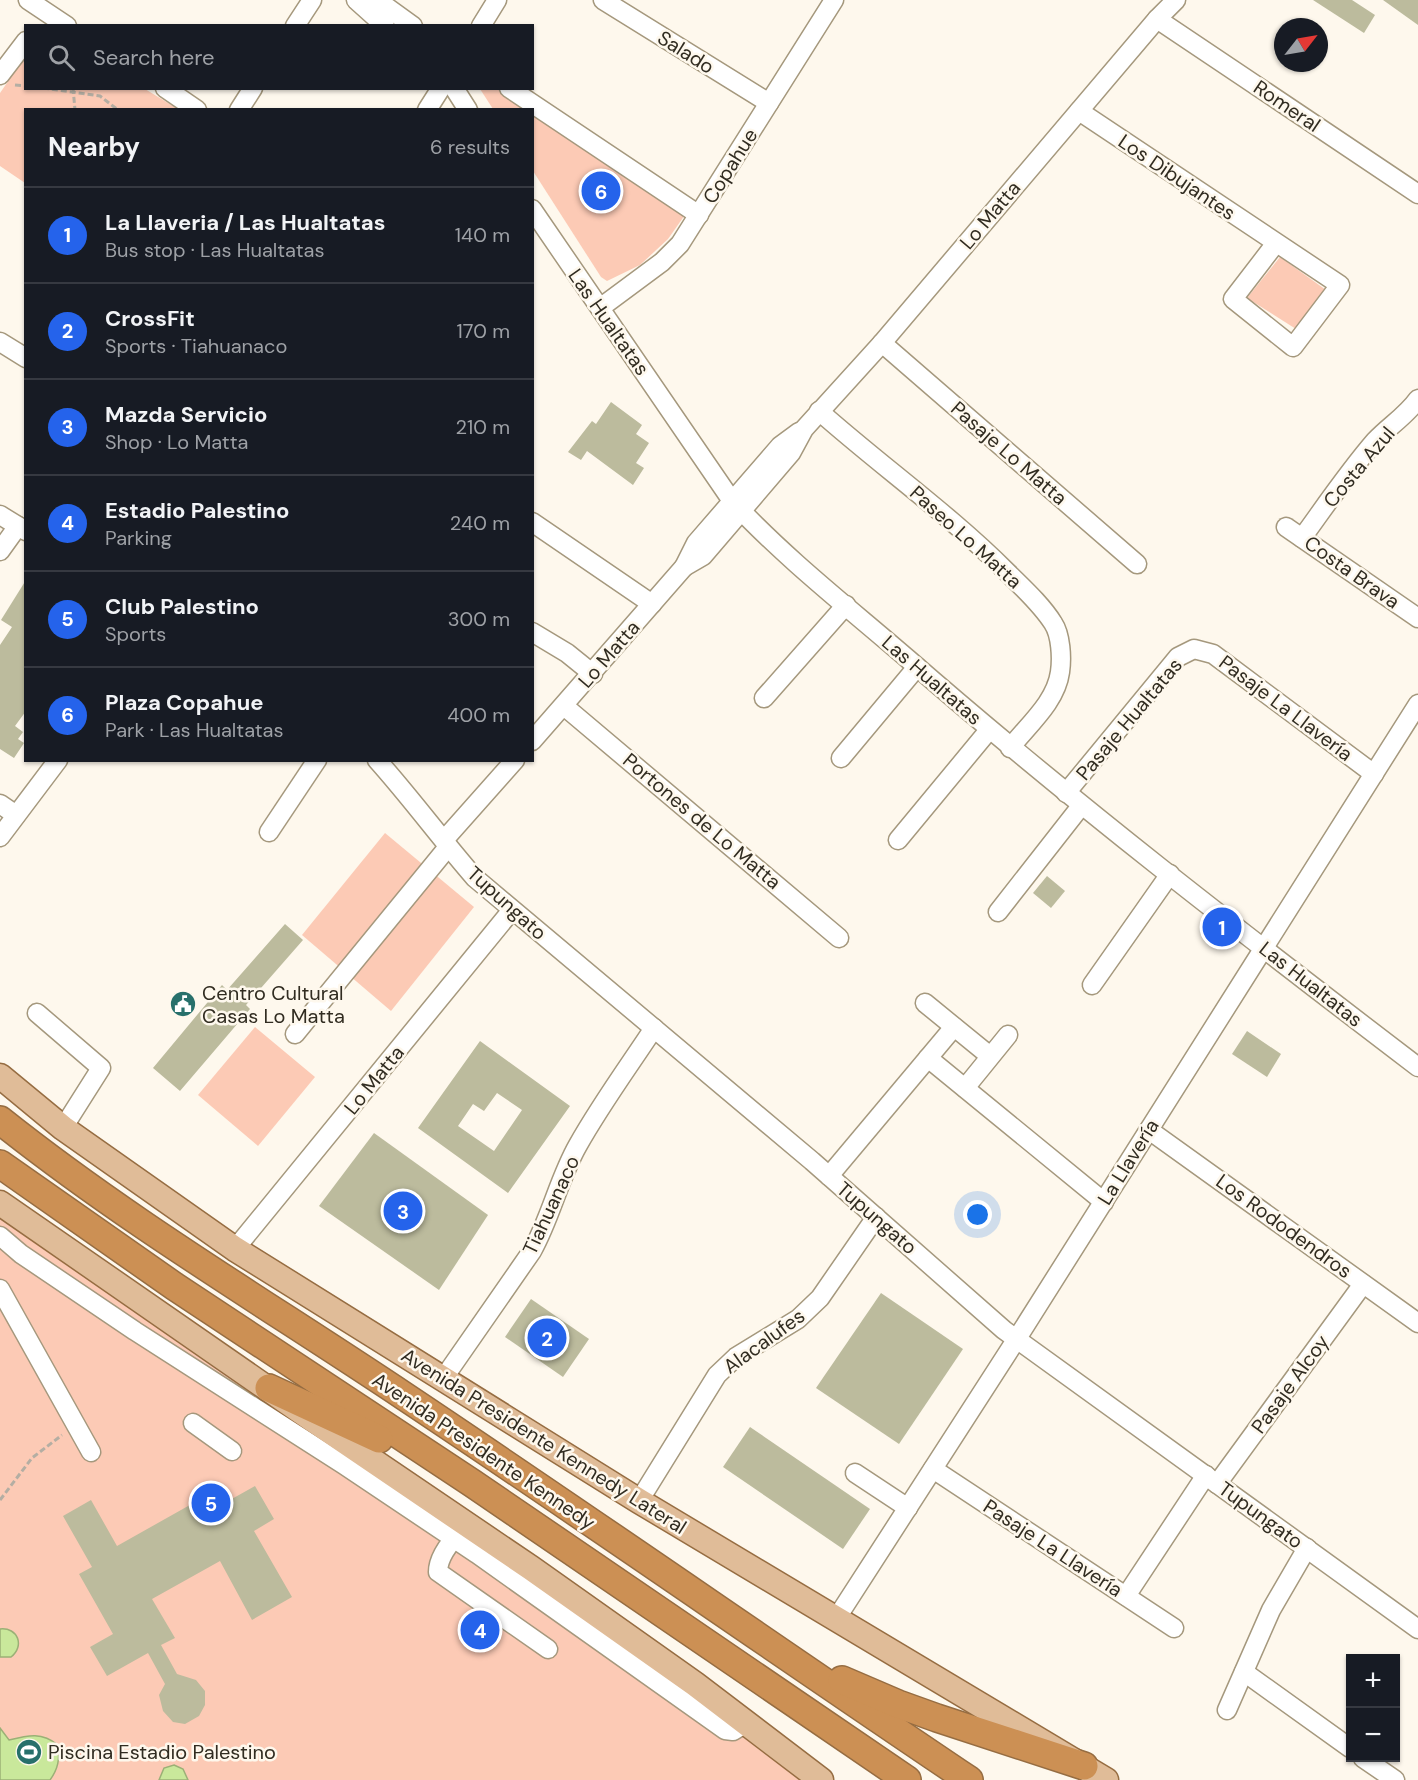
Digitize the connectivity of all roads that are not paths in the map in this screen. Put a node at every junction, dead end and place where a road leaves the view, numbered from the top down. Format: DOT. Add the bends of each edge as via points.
graph roads {
  1 [pos="28,0"];
  2 [pos="312,0"];
  3 [pos="356,0"];
  4 [pos="377,0"];
  5 [pos="497,0"];
  6 [pos="603,0"];
  7 [pos="834,0"];
  8 [pos="1176,0"];
  9 [pos="42,19"];
  10 [pos="1156,19"];
  11 [pos="61,24"];
  12 [pos="296,24"];
  13 [pos="383,24"];
  14 [pos="409,24"];
  15 [pos="482,24"];
  16 [pos="24,44"];
  17 [pos="0,75"];
  18 [pos="168,90"];
  19 [pos="252,90"];
  20 [pos="440,90"];
  21 [pos="455,90"];
  22 [pos="512,90"];
  23 [pos="769,104"];
  24 [pos="194,108"];
  25 [pos="240,108"];
  26 [pos="428,108"];
  27 [pos="467,108"];
  28 [pos="1078,111"];
  29 [pos="1415,184"];
  30 [pos="699,215"];
  31 [pos="535,223"];
  32 [pos="1276,243"];
  33 [pos="600,308"];
  34 [pos="0,342"];
  35 [pos="882,343"];
  36 [pos="24,357"];
  37 [pos="1418,399"];
  38 [pos="819,411"];
  39 [pos="737,506"];
  40 [pos="0,515"];
  41 [pos="534,523"];
  42 [pos="1286,526"];
  43 [pos="22,529"];
  44 [pos="1302,538"];
  45 [pos="0,551"];
  46 [pos="1137,564"];
  47 [pos="652,604"];
  48 [pos="846,605"];
  49 [pos="1418,618"];
  50 [pos="534,633"];
  51 [pos="1194,649"];
  52 [pos="918,667"];
  53 [pos="593,674"];
  54 [pos="764,698"];
  55 [pos="1418,704"];
  56 [pos="564,706"];
  57 [pos="989,730"];
  58 [pos="534,739"];
  59 [pos="1010,748"];
  60 [pos="841,758"];
  61 [pos="56,762"];
  62 [pos="316,762"];
  63 [pos="379,762"];
  64 [pos="513,762"];
  65 [pos="1374,774"];
  66 [pos="1066,793"];
  67 [pos="0,804"];
  68 [pos="1081,806"];
  69 [pos="16,815"];
  70 [pos="269,832"];
  71 [pos="0,837"];
  72 [pos="898,840"];
  73 [pos="446,843"];
  74 [pos="1170,874"];
  75 [pos="512,910"];
  76 [pos="998,912"];
  77 [pos="839,938"];
  78 [pos="1263,949"];
  79 [pos="1092,985"];
  80 [pos="925,1003"];
  81 [pos="37,1013"];
  82 [pos="954,1027"];
  83 [pos="654,1028"];
  84 [pos="295,1034"];
  85 [pos="1008,1035"];
  86 [pos="990,1056"];
  87 [pos="928,1058"];
  88 [pos="1418,1067"];
  89 [pos="0,1076"];
  90 [pos="965,1088"];
  91 [pos="0,1120"];
  92 [pos="63,1128"];
  93 [pos="1149,1130"];
  94 [pos="0,1164"];
  95 [pos="829,1176"];
  96 [pos="1104,1202"];
  97 [pos="5,1212"];
  98 [pos="876,1217"];
  99 [pos="0,1236"];
  100 [pos="235,1249"];
  101 [pos="1364,1284"];
  102 [pos="0,1289"];
  103 [pos="1418,1323"];
  104 [pos="1016,1340"];
  105 [pos="444,1379"];
  106 [pos="269,1388"];
  107 [pos="193,1423"];
  108 [pos="232,1451"];
  109 [pos="91,1452"];
  110 [pos="933,1468"];
  111 [pos="855,1473"];
  112 [pos="1211,1479"];
  113 [pos="472,1483"];
  114 [pos="639,1501"];
  115 [pos="908,1508"];
  116 [pos="460,1531"];
  117 [pos="1306,1548"];
  118 [pos="1126,1596"];
  119 [pos="836,1618"];
  120 [pos="1174,1628"];
  121 [pos="1418,1629"];
  122 [pos="548,1649"];
  123 [pos="799,1666"];
  124 [pos="1244,1672"];
  125 [pos="1227,1710"];
  126 [pos="837,1733"];
  127 [pos="1346,1745"];
  128 [pos="1369,1762"];
  129 [pos="1095,1773"];
  130 [pos="818,1779"];
  131 [pos="882,1780"];
  132 [pos="907,1780"];
  133 [pos="969,1780"];
  134 [pos="1395,1780"];
  1 -- 9 [label="street"];
  2 -- 12 [label="street"];
  3 -- 13 [label="street"];
  4 -- 14 [label="street"];
  5 -- 15 [label="street"];
  6 -- 23 [label="street, Salado"];
  7 -- 23 [label="street, Copahue"];
  8 -- 10 [label="street, Lo Matta"];
  9 -- 11 [label="street"];
  10 -- 28 [label="street, Lo Matta"];
  10 -- 29 [label="street, Romeral"];
  16 -- 17 [label="street"];
  18 -- 24 [label="street"];
  19 -- 25 [label="street"];
  20 -- 26 [label="street"];
  21 -- 27 [label="street"];
  22 -- 30 [label="street"];
  23 -- 30 [label="street, Copahue"];
  28 -- 32 [label="street, Los Dibujantes"];
  28 -- 35 [label="street, Lo Matta"];
  30 -- 33 [label="street, Copahue" via="680,244 662,262"];
  31 -- 33 [label="street, Las Hualtatas"];
  32 -- 32 [label="street, Los Dibujantes" via="1233,299 1293,347 1340,285"];
  33 -- 39 [label="street, Las Hualtatas"];
  34 -- 36 [label="street"];
  35 -- 38 [label="street, Lo Matta"];
  35 -- 46 [label="street, Pasaje Lo Matta"];
  37 -- 44 [label="street, Costa Azul" via="1366,452"];
  38 -- 39 [label="street, Lo Matta" via="791,453"];
  38 -- 59 [label="street, Paseo Lo Matta" via="981,546 1054,624 1059,635 1058,682 1053,695"];
  39 -- 47 [label="street, Lo Matta" via="703,556 684,567"];
  39 -- 48 [label="street, Las Hualtatas"];
  40 -- 43 [label="street"];
  41 -- 47 [label="street"];
  42 -- 44 [label="street, Costa Brava"];
  43 -- 45 [label="street"];
  44 -- 49 [label="street, Costa Brava"];
  47 -- 53 [label="street, Lo Matta"];
  48 -- 52 [label="street, Las Hualtatas"];
  48 -- 54 [label="street"];
  50 -- 53 [label="street"];
  51 -- 65 [label="street, Pasaje La Llavería" via="1213,654"];
  51 -- 66 [label="street, Pasaje Hualtatas" via="1178,657"];
  52 -- 57 [label="street, Las Hualtatas"];
  52 -- 60 [label="street"];
  53 -- 56 [label="street, Lo Matta"];
  55 -- 65 [label="street, La Llavería"];
  56 -- 58 [label="street, Lo Matta"];
  56 -- 77 [label="street, Portones de Lo Matta"];
  57 -- 59 [label="street, Las Hualtatas"];
  57 -- 72 [label="street"];
  59 -- 66 [label="street, Las Hualtatas"];
  61 -- 69 [label="street"];
  62 -- 70 [label="street"];
  63 -- 73 [label="street, Tupungato"];
  64 -- 73 [label="street"];
  65 -- 78 [label="street, La Llavería"];
  66 -- 68 [label="street, Las Hualtatas"];
  67 -- 69 [label="street"];
  68 -- 74 [label="street, Las Hualtatas"];
  68 -- 76 [label="street"];
  69 -- 71 [label="street"];
  73 -- 75 [label="street, Tupungato" via="475,878"];
  73 -- 84 [label="street"];
  74 -- 78 [label="street, Las Hualtatas"];
  74 -- 79 [label="street"];
  75 -- 83 [label="street, Tupungato"];
  75 -- 100 [label="street, Lo Matta"];
  78 -- 88 [label="street, Las Hualtatas"];
  78 -- 93 [label="street, La Llavería"];
  80 -- 82 [label="street"];
  81 -- 92 [label="street" via="101,1068"];
  82 -- 86 [label="street"];
  82 -- 87 [label="street"];
  83 -- 95 [label="street, Tupungato"];
  83 -- 105 [label="street, Tiahuanaco" via="578,1144 532,1251"];
  85 -- 86 [label="street"];
  86 -- 90 [label="street"];
  87 -- 90 [label="street"];
  87 -- 95 [label="street"];
  89 -- 92 [label="main road, Avenida Presidente Kennedy Lateral"];
  90 -- 96 [label="street"];
  91 -- 123 [label="highway, Avenida Presidente Kennedy" via="155,1235 429,1413"];
  92 -- 100 [label="main road, Avenida Presidente Kennedy Lateral"];
  93 -- 96 [label="street, La Llavería"];
  93 -- 101 [label="street, Los Rododendros"];
  94 -- 113 [label="highway, Avenida Presidente Kennedy" via="204,1306"];
  95 -- 98 [label="street, Tupungato"];
  96 -- 104 [label="street, La Llavería"];
  97 -- 106 [label="main road"];
  98 -- 104 [label="street, Tupungato"];
  98 -- 114 [label="street, Alacalufes" via="820,1298 798,1319 736,1357 717,1375"];
  99 -- 116 [label="street" via="135,1331 344,1465"];
  100 -- 105 [label="main road, Avenida Presidente Kennedy Lateral"];
  101 -- 103 [label="street, Los Rododendros"];
  101 -- 112 [label="street, Pasaje Alcoy"];
  102 -- 109 [label="street"];
  104 -- 110 [label="street, La Llavería"];
  104 -- 112 [label="street, Tupungato"];
  105 -- 114 [label="main road, Avenida Presidente Kennedy Lateral"];
  106 -- 113 [label="highway"];
  106 -- 116 [label="main road"];
  107 -- 108 [label="street"];
  110 -- 115 [label="street, La Llavería"];
  110 -- 118 [label="street, Pasaje La Llavería"];
  111 -- 115 [label="street"];
  112 -- 117 [label="street, Tupungato"];
  112 -- 118 [label="street, Pasaje Alcoy"];
  113 -- 126 [label="highway, Avenida Presidente Kennedy"];
  114 -- 119 [label="main road, Avenida Presidente Kennedy Lateral"];
  115 -- 119 [label="street, La Llavería"];
  116 -- 122 [label="street" via="438,1564 438,1572"];
  116 -- 130 [label="main road" via="611,1624"];
  117 -- 121 [label="street, Tupungato"];
  117 -- 124 [label="street" via="1271,1610"];
  118 -- 120 [label="street, Pasaje La Llavería"];
  119 -- 129 [label="main road, Avenida Presidente Kennedy Lateral"];
  123 -- 129 [label="highway"];
  123 -- 133 [label="highway, Avenida Presidente Kennedy"];
  124 -- 125 [label="street"];
  124 -- 127 [label="street"];
  126 -- 131 [label="highway"];
  126 -- 132 [label="highway, Avenida Presidente Kennedy"];
  128 -- 134 [label="street"];
}
